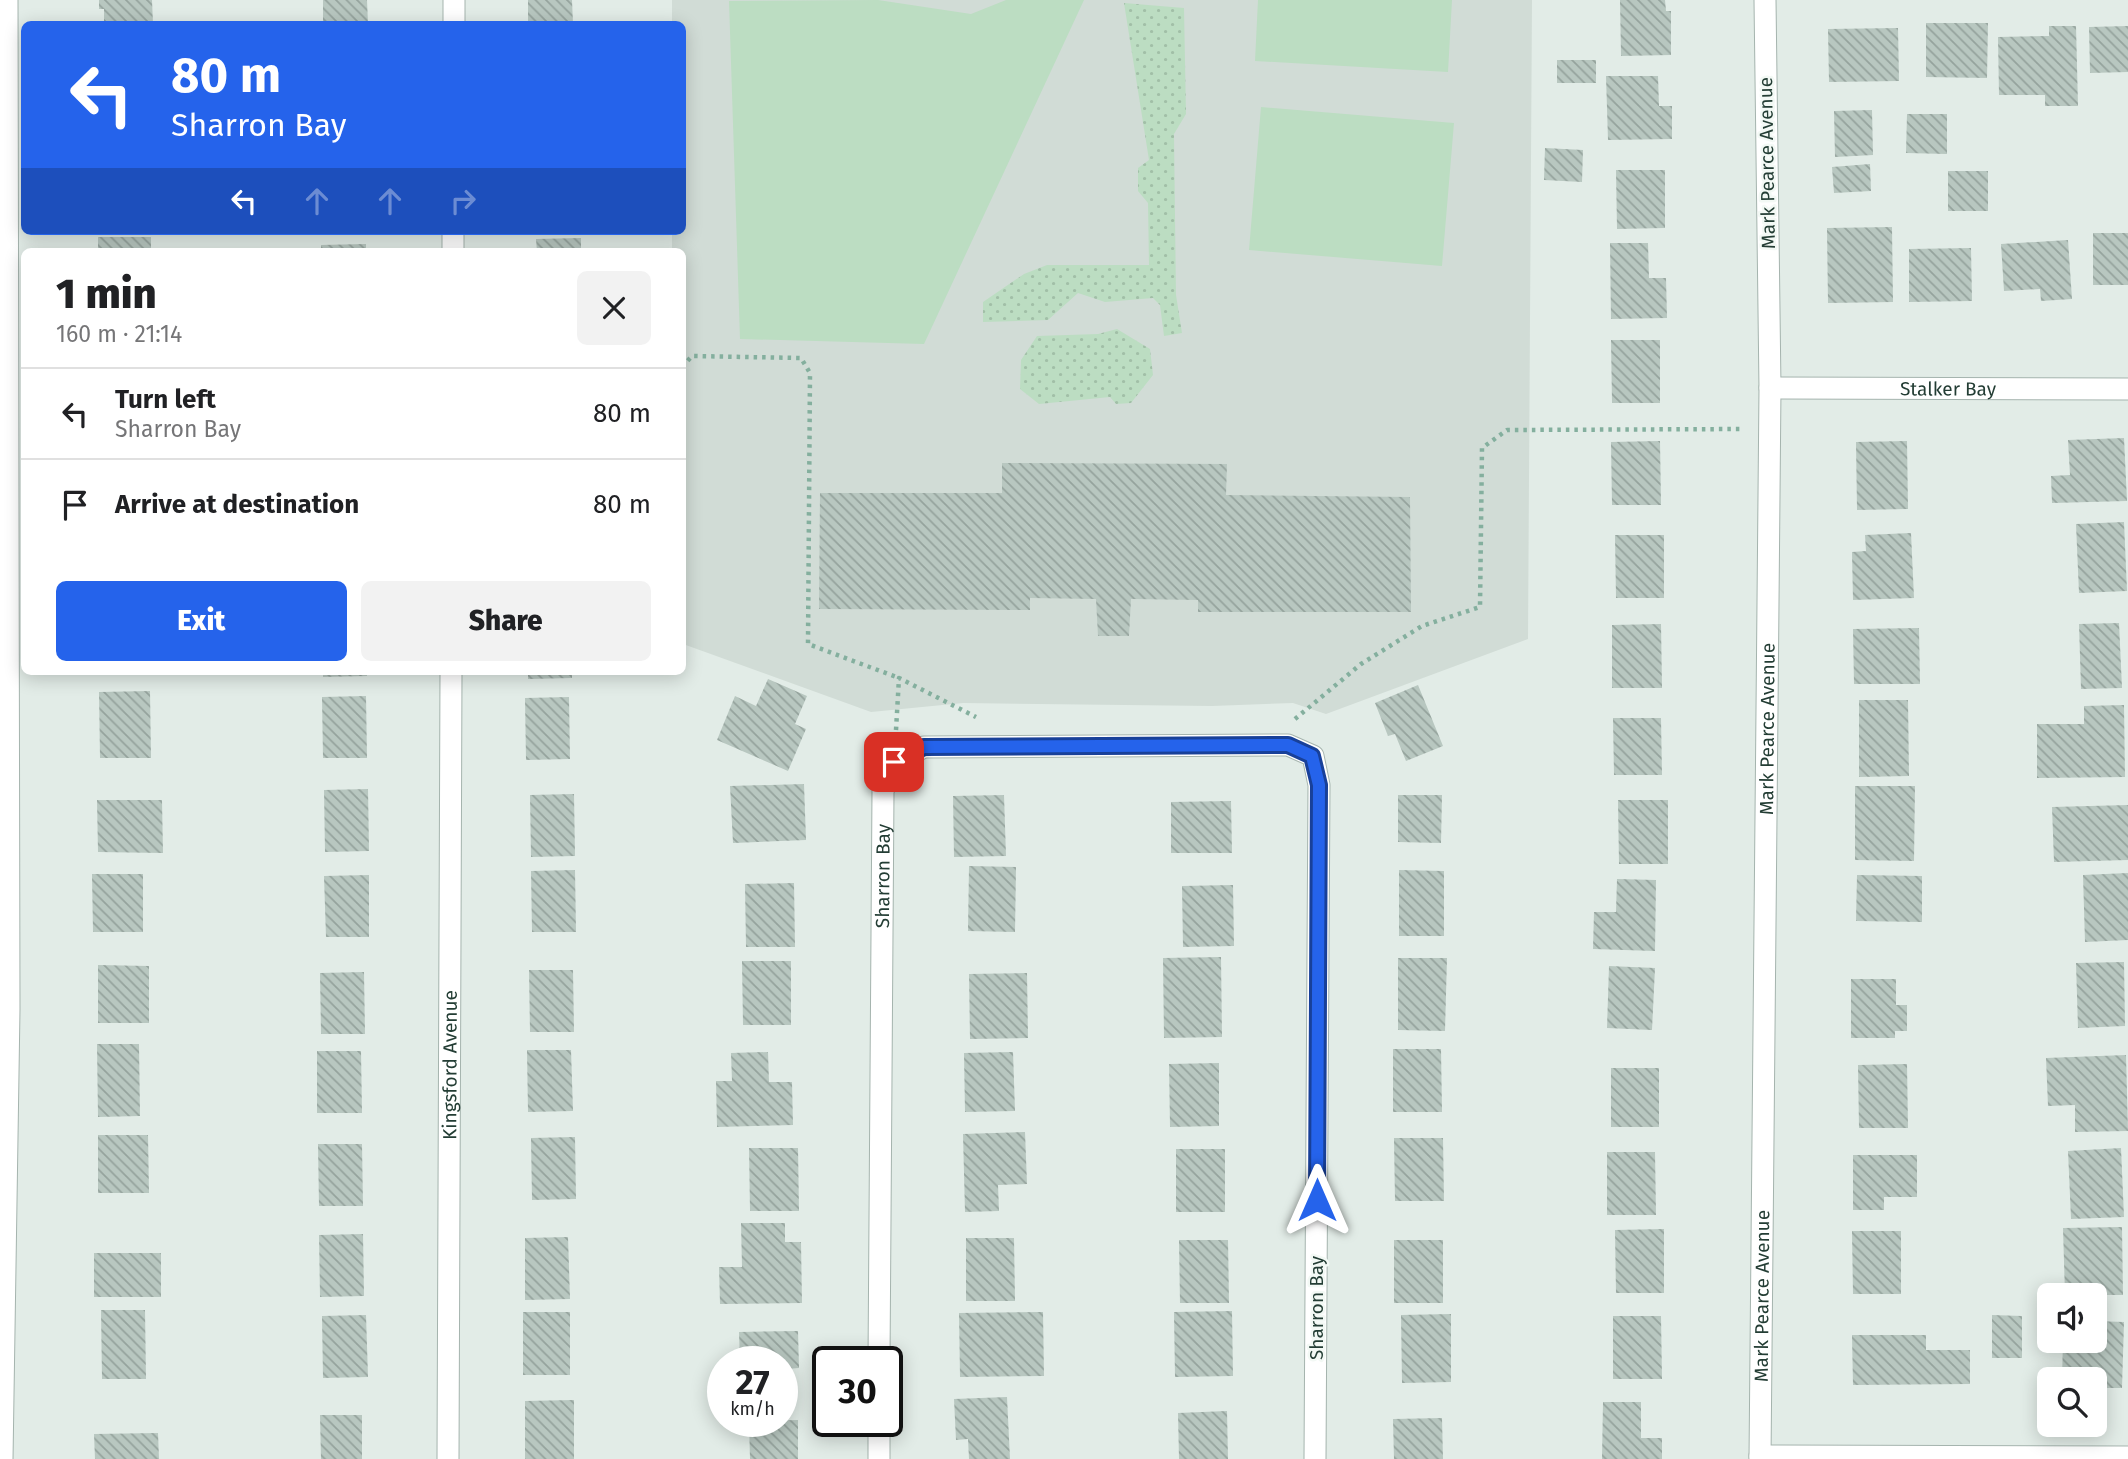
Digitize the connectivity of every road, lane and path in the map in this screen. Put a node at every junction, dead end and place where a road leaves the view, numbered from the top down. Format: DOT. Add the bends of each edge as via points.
graph roads {
  1 [pos="7,0"];
  2 [pos="454,0"];
  3 [pos="1765,0"];
  4 [pos="454,21"];
  5 [pos="4,208"];
  6 [pos="686,362"];
  7 [pos="1770,387"];
  8 [pos="2128,389"];
  9 [pos="1769,430"];
  10 [pos="4,608"];
  11 [pos="451,675"];
  12 [pos="899,678"];
  13 [pos="1282,746"];
  14 [pos="4,1009"];
  15 [pos="879,1346"];
  16 [pos="879,1437"];
  17 [pos="2128,1457"];
  18 [pos="1760,1458"];
  19 [pos="2,1459"];
  20 [pos="448,1459"];
  21 [pos="878,1459"];
  22 [pos="1315,1459"];
  1 -- 5 [label="street"];
  2 -- 4 [label="street"];
  3 -- 7 [label="street, Mark Pearce Avenue"];
  5 -- 10 [label="street"];
  6 -- 12 [label="path" via="692,356 800,358 810,373 808,644"];
  7 -- 8 [label="street, Stalker Bay"];
  7 -- 9 [label="street, Mark Pearce Avenue"];
  9 -- 13 [label="path" via="1507,430 1482,448 1480,607 1422,626 1361,664 1296,716"];
  9 -- 18 [label="street, Mark Pearce Avenue"];
  10 -- 14 [label="street"];
  11 -- 20 [label="street, Kingsford Avenue"];
  13 -- 15 [label="street, Sharron Bay" via="924,747 894,762 883,791"];
  13 -- 22 [label="street, Sharron Bay" via="1312,756 1319,785"];
  14 -- 19 [label="street"];
  16 -- 21 [label="street"];
  17 -- 18 [label="street"];
}
